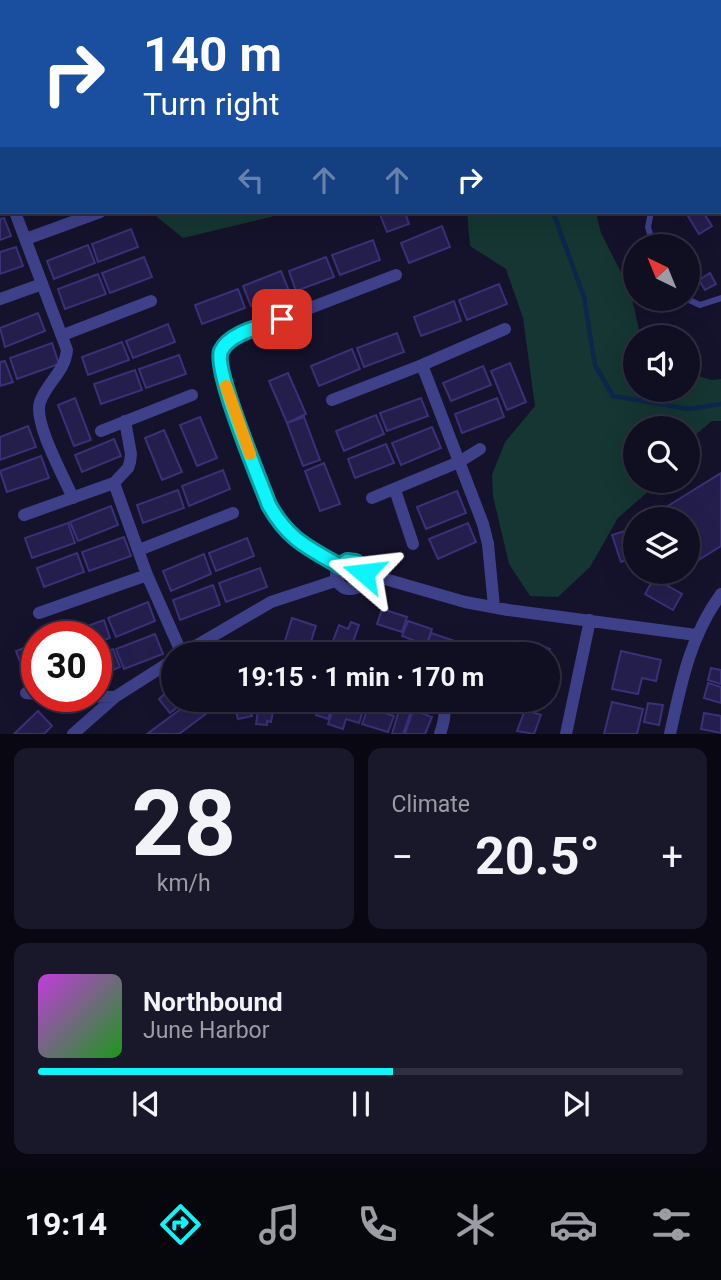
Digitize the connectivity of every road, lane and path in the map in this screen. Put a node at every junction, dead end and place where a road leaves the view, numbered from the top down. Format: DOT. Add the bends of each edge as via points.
graph roads {
  1 [pos="16,214"];
  2 [pos="95,214"];
  3 [pos="652,214"];
  4 [pos="650,234"];
  5 [pos="26,239"];
  6 [pos="396,275"];
  7 [pos="42,284"];
  8 [pos="721,298"];
  9 [pos="0,299"];
  10 [pos="151,301"];
  11 [pos="700,305"];
  12 [pos="505,329"];
  13 [pos="63,335"];
  14 [pos="422,365"];
  15 [pos="192,395"];
  16 [pos="332,400"];
  17 [pos="125,421"];
  18 [pos="101,431"];
  19 [pos="480,449"];
  20 [pos="459,462"];
  21 [pos="114,483"];
  22 [pos="395,490"];
  23 [pos="73,498"];
  24 [pos="372,498"];
  25 [pos="233,513"];
  26 [pos="24,515"];
  27 [pos="413,544"];
  28 [pos="139,550"];
  29 [pos="340,566"];
  30 [pos="364,573"];
  31 [pos="147,575"];
  32 [pos="338,580"];
  33 [pos="721,594"];
  34 [pos="494,607"];
  35 [pos="39,613"];
  36 [pos="590,620"];
  37 [pos="696,635"];
  38 [pos="177,642"];
  39 [pos="203,642"];
  40 [pos="161,668"];
  41 [pos="112,697"];
  42 [pos="115,697"];
  43 [pos="445,712"];
  44 [pos="73,734"];
  45 [pos="440,734"];
  46 [pos="566,734"];
  47 [pos="670,734"];
  1 -- 5 [label="street"];
  2 -- 5 [label="street"];
  3 -- 4 [label="lane"];
  5 -- 7 [label="street"];
  6 -- 29 [label="street" via="237,336 219,357 269,505 280,524 298,542"];
  7 -- 9 [label="street"];
  7 -- 13 [label="street"];
  8 -- 11 [label="lane"];
  10 -- 13 [label="street"];
  12 -- 14 [label="street"];
  13 -- 23 [label="street" via="66,360 38,411"];
  14 -- 16 [label="street"];
  14 -- 20 [label="street"];
  15 -- 17 [label="street"];
  17 -- 18 [label="street"];
  17 -- 21 [label="street" via="130,462"];
  19 -- 20 [label="street"];
  20 -- 22 [label="street"];
  20 -- 34 [label="street" via="488,544"];
  21 -- 23 [label="street"];
  21 -- 28 [label="street"];
  22 -- 24 [label="street"];
  22 -- 27 [label="street"];
  23 -- 26 [label="street"];
  25 -- 28 [label="street"];
  28 -- 31 [label="street"];
  29 -- 30 [label="street" via="356,562"];
  29 -- 32 [label="street"];
  30 -- 32 [label="street" via="360,585 352,588"];
  30 -- 34 [label="street"];
  31 -- 35 [label="street"];
  31 -- 38 [label="street"];
  32 -- 39 [label="street" via="271,602"];
  33 -- 37 [label="street"];
  34 -- 36 [label="street"];
  36 -- 37 [label="street"];
  36 -- 46 [label="street"];
  37 -- 47 [label="street"];
  40 -- 42 [label="street"];
  41 -- 42 [label="street"];
  42 -- 44 [label="street"];
  43 -- 45 [label="street"];
}
